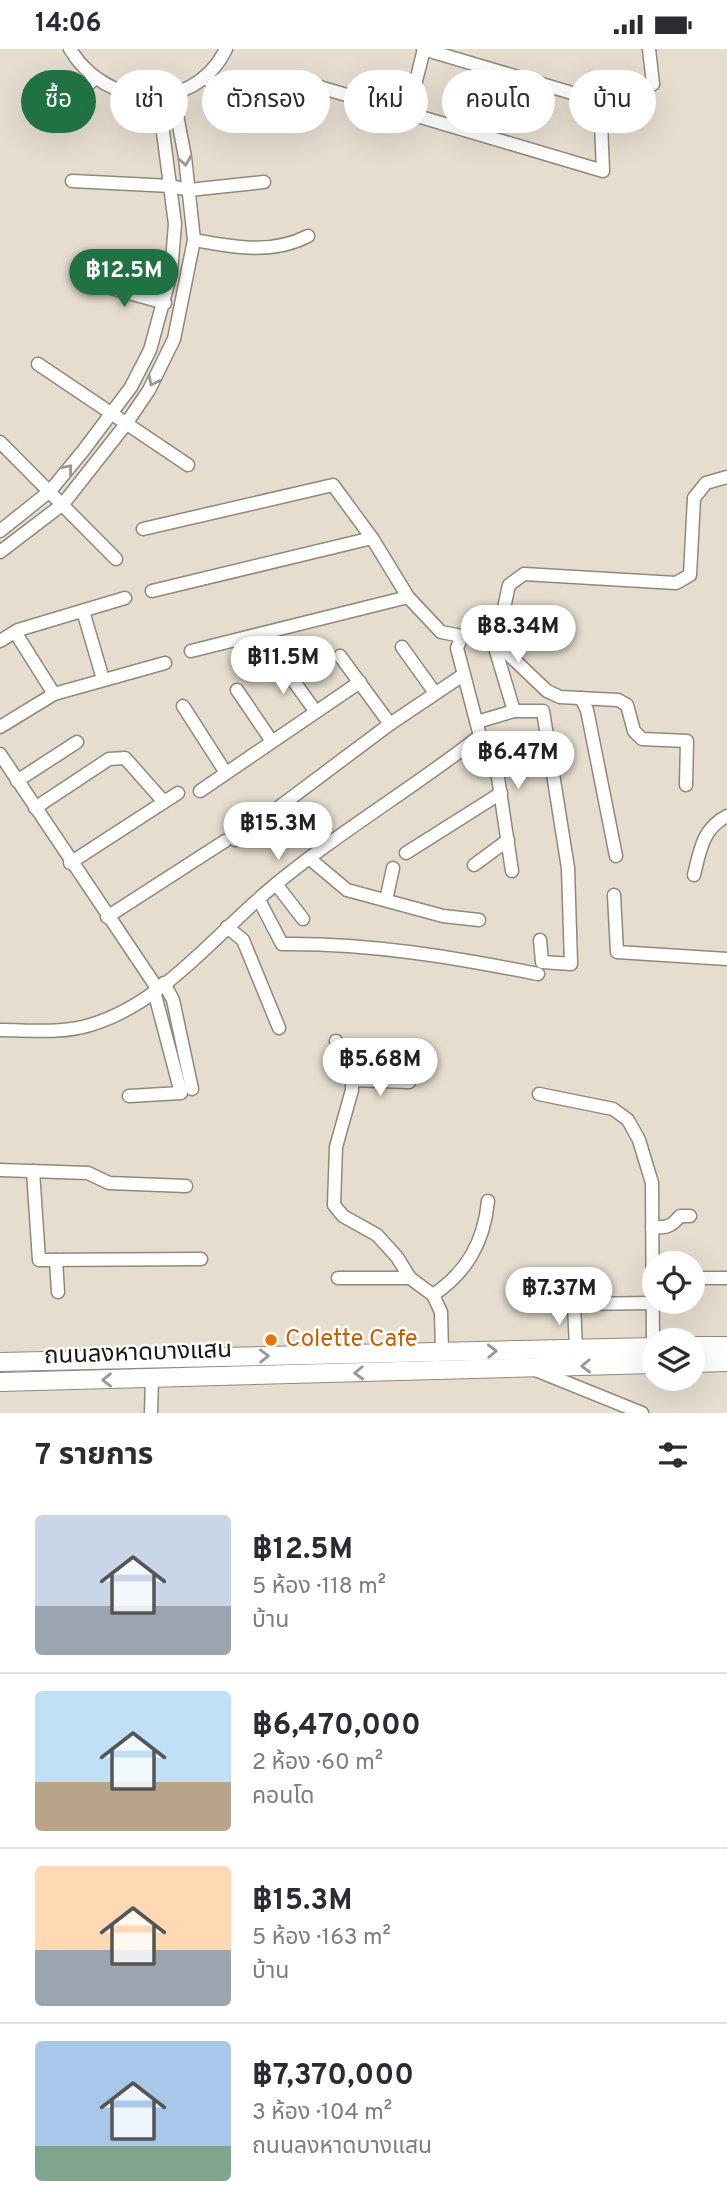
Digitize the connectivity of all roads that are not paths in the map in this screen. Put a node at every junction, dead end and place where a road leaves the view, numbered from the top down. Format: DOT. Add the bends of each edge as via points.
graph roads {
  1 [pos="69,49"];
  2 [pos="226,49"];
  3 [pos="424,49"];
  4 [pos="649,49"];
  5 [pos="84,70"];
  6 [pos="209,70"];
  7 [pos="419,70"];
  8 [pos="651,70"];
  9 [pos="202,78"];
  10 [pos="188,85"];
  11 [pos="569,92"];
  12 [pos="428,119"];
  13 [pos="163,133"];
  14 [pos="180,133"];
  15 [pos="601,133"];
  16 [pos="72,181"];
  17 [pos="264,182"];
  18 [pos="171,186"];
  19 [pos="189,190"];
  20 [pos="308,236"];
  21 [pos="194,240"];
  22 [pos="93,283"];
  23 [pos="165,303"];
  24 [pos="38,364"];
  25 [pos="111,414"];
  26 [pos="126,424"];
  27 [pos="0,442"];
  28 [pos="188,465"];
  29 [pos="727,477"];
  30 [pos="50,491"];
  31 [pos="63,504"];
  32 [pos="143,529"];
  33 [pos="0,531"];
  34 [pos="372,538"];
  35 [pos="0,552"];
  36 [pos="116,559"];
  37 [pos="152,591"];
  38 [pos="408,597"];
  39 [pos="125,598"];
  40 [pos="83,611"];
  41 [pos="492,628"];
  42 [pos="15,632"];
  43 [pos="462,636"];
  44 [pos="0,641"];
  45 [pos="402,647"];
  46 [pos="191,651"];
  47 [pos="340,656"];
  48 [pos="279,661"];
  49 [pos="165,663"];
  50 [pos="463,675"];
  51 [pos="103,679"];
  52 [pos="360,682"];
  53 [pos="237,690"];
  54 [pos="435,693"];
  55 [pos="54,694"];
  56 [pos="581,698"];
  57 [pos="183,706"];
  58 [pos="514,711"];
  59 [pos="316,712"];
  60 [pos="477,722"];
  61 [pos="390,724"];
  62 [pos="0,727"];
  63 [pos="480,736"];
  64 [pos="271,740"];
  65 [pos="77,742"];
  66 [pos="0,754"];
  67 [pos="226,773"];
  68 [pos="17,781"];
  69 [pos="686,785"];
  70 [pos="200,791"];
  71 [pos="178,793"];
  72 [pos="501,793"];
  73 [pos="164,802"];
  74 [pos="35,808"];
  75 [pos="727,816"];
  76 [pos="508,840"];
  77 [pos="406,853"];
  78 [pos="616,856"];
  79 [pos="310,859"];
  80 [pos="70,863"];
  81 [pos="474,865"];
  82 [pos="393,868"];
  83 [pos="512,871"];
  84 [pos="694,875"];
  85 [pos="276,884"];
  86 [pos="614,895"];
  87 [pos="259,900"];
  88 [pos="386,900"];
  89 [pos="107,917"];
  90 [pos="303,919"];
  91 [pos="480,921"];
  92 [pos="227,927"];
  93 [pos="540,940"];
  94 [pos="727,959"];
  95 [pos="538,974"];
  96 [pos="158,988"];
  97 [pos="279,1028"];
  98 [pos="0,1030"];
  99 [pos="336,1041"];
  100 [pos="352,1080"];
  101 [pos="409,1082"];
  102 [pos="192,1089"];
  103 [pos="539,1094"];
  104 [pos="129,1096"];
  105 [pos="0,1170"];
  106 [pos="33,1171"];
  107 [pos="186,1186"];
  108 [pos="488,1201"];
  109 [pos="690,1216"];
  110 [pos="652,1227"];
  111 [pos="652,1251"];
  112 [pos="201,1259"];
  113 [pos="56,1260"];
  114 [pos="338,1277"];
  115 [pos="410,1278"];
  116 [pos="705,1278"];
  117 [pos="727,1279"];
  118 [pos="58,1292"];
  119 [pos="433,1295"];
  120 [pos="642,1303"];
  121 [pos="705,1346"];
  122 [pos="727,1346"];
  123 [pos="576,1349"];
  124 [pos="442,1352"];
  125 [pos="642,1352"];
  126 [pos="642,1354"];
  127 [pos="0,1362"];
  128 [pos="727,1362"];
  129 [pos="705,1363"];
  130 [pos="529,1367"];
  131 [pos="152,1379"];
  132 [pos="0,1383"];
  133 [pos="151,1413"];
  134 [pos="642,1413"];
  1 -- 5 [label="street"];
  2 -- 6 [label="street"];
  3 -- 7 [label="street"];
  3 -- 11 [label="street"];
  4 -- 8 [label="street"];
  9 -- 10 [label="street"];
  12 -- 15 [label="street" via="603,171"];
  13 -- 18 [label="street"];
  14 -- 19 [label="street, one-way"];
  16 -- 18 [label="street"];
  17 -- 19 [label="street"];
  18 -- 19 [label="street"];
  18 -- 23 [label="street" via="175,224"];
  19 -- 21 [label="street"];
  20 -- 21 [label="street" via="273,248"];
  21 -- 26 [label="street, one-way" via="174,339"];
  22 -- 23 [label="street"];
  23 -- 25 [label="street" via="150,350"];
  24 -- 25 [label="street"];
  25 -- 26 [label="street"];
  30 -- 25 [label="street, one-way"];
  26 -- 28 [label="street"];
  26 -- 31 [label="street"];
  27 -- 30 [label="street"];
  29 -- 41 [label="street" via="706,483 694,498 690,575 676,583 524,574 509,585 501,622"];
  30 -- 31 [label="street"];
  30 -- 33 [label="street"];
  31 -- 35 [label="street"];
  31 -- 36 [label="street"];
  32 -- 34 [label="street" via="333,485"];
  34 -- 37 [label="street"];
  34 -- 38 [label="street"];
  38 -- 43 [label="street" via="441,632"];
  38 -- 46 [label="street"];
  39 -- 40 [label="street"];
  40 -- 42 [label="street"];
  40 -- 51 [label="street"];
  41 -- 43 [label="street"];
  41 -- 56 [label="street" via="503,649 540,686 554,695"];
  41 -- 58 [label="street"];
  42 -- 44 [label="street"];
  42 -- 55 [label="street"];
  43 -- 50 [label="street" via="457,648"];
  45 -- 54 [label="street"];
  47 -- 52 [label="street"];
  48 -- 59 [label="street"];
  49 -- 51 [label="street"];
  50 -- 54 [label="street"];
  50 -- 60 [label="street"];
  51 -- 55 [label="street"];
  52 -- 59 [label="street"];
  52 -- 61 [label="street"];
  53 -- 64 [label="street"];
  54 -- 61 [label="street"];
  55 -- 62 [label="street"];
  56 -- 69 [label="street" via="623,702 642,739 687,741"];
  56 -- 78 [label="street"];
  57 -- 67 [label="street"];
  58 -- 60 [label="street"];
  58 -- 93 [label="street" via="543,711 568,867 571,964 542,962"];
  59 -- 64 [label="street"];
  60 -- 63 [label="street"];
  61 -- 89 [label="street" via="230,841"];
  63 -- 72 [label="street" via="492,744"];
  63 -- 79 [label="street"];
  64 -- 67 [label="street"];
  65 -- 68 [label="street"];
  66 -- 68 [label="street"];
  67 -- 70 [label="street"];
  68 -- 74 [label="street"];
  71 -- 73 [label="street"];
  72 -- 76 [label="street"];
  72 -- 77 [label="street"];
  73 -- 74 [label="street" via="125,758 109,759"];
  73 -- 80 [label="street"];
  74 -- 80 [label="street"];
  75 -- 84 [label="street" via="707,832"];
  76 -- 81 [label="street"];
  76 -- 83 [label="street"];
  79 -- 85 [label="street"];
  79 -- 88 [label="street" via="347,890"];
  80 -- 89 [label="street"];
  82 -- 88 [label="street"];
  85 -- 87 [label="street"];
  85 -- 90 [label="street"];
  86 -- 94 [label="street" via="617,952"];
  87 -- 92 [label="street"];
  87 -- 95 [label="street" via="282,944 334,943 434,953"];
  88 -- 91 [label="street"];
  89 -- 96 [label="street"];
  92 -- 96 [label="street"];
  92 -- 97 [label="street" via="243,940"];
  96 -- 98 [label="street" via="91,1025 58,1031"];
  96 -- 102 [label="street" via="173,1000"];
  96 -- 104 [label="street" via="181,1093"];
  99 -- 100 [label="street"];
  100 -- 101 [label="street"];
  100 -- 115 [label="street" via="336,1147 334,1205 343,1216 377,1235"];
  103 -- 110 [label="street" via="613,1109 628,1121 652,1183"];
  105 -- 106 [label="street"];
  106 -- 107 [label="street" via="88,1173 110,1184"];
  106 -- 113 [label="street" via="39,1260"];
  108 -- 119 [label="street" via="482,1240 455,1280"];
  109 -- 110 [label="street" via="680,1216 664,1228"];
  110 -- 111 [label="street"];
  112 -- 113 [label="street"];
  113 -- 118 [label="street"];
  114 -- 115 [label="street"];
  115 -- 119 [label="street"];
  116 -- 117 [label="street"];
  119 -- 124 [label="street" via="441,1312"];
  120 -- 123 [label="street" via="574,1304"];
  121 -- 122 [label="main road"];
  124 -- 123 [label="main road, ถนนลงหาดบางแสน, one-way"];
  123 -- 125 [label="main road, ถนนลงหาดบางแสน"];
  127 -- 124 [label="main road, ถนนลงหาดบางแสน, one-way"];
  126 -- 130 [label="main road, ถนนลงหาดบางแสน, one-way"];
  128 -- 129 [label="main road"];
  130 -- 131 [label="main road, ถนนลงหาดบางแสน, one-way"];
  130 -- 134 [label="street"];
  131 -- 132 [label="main road, ถนนลงหาดบางแสน, one-way"];
  131 -- 133 [label="street"];
}
